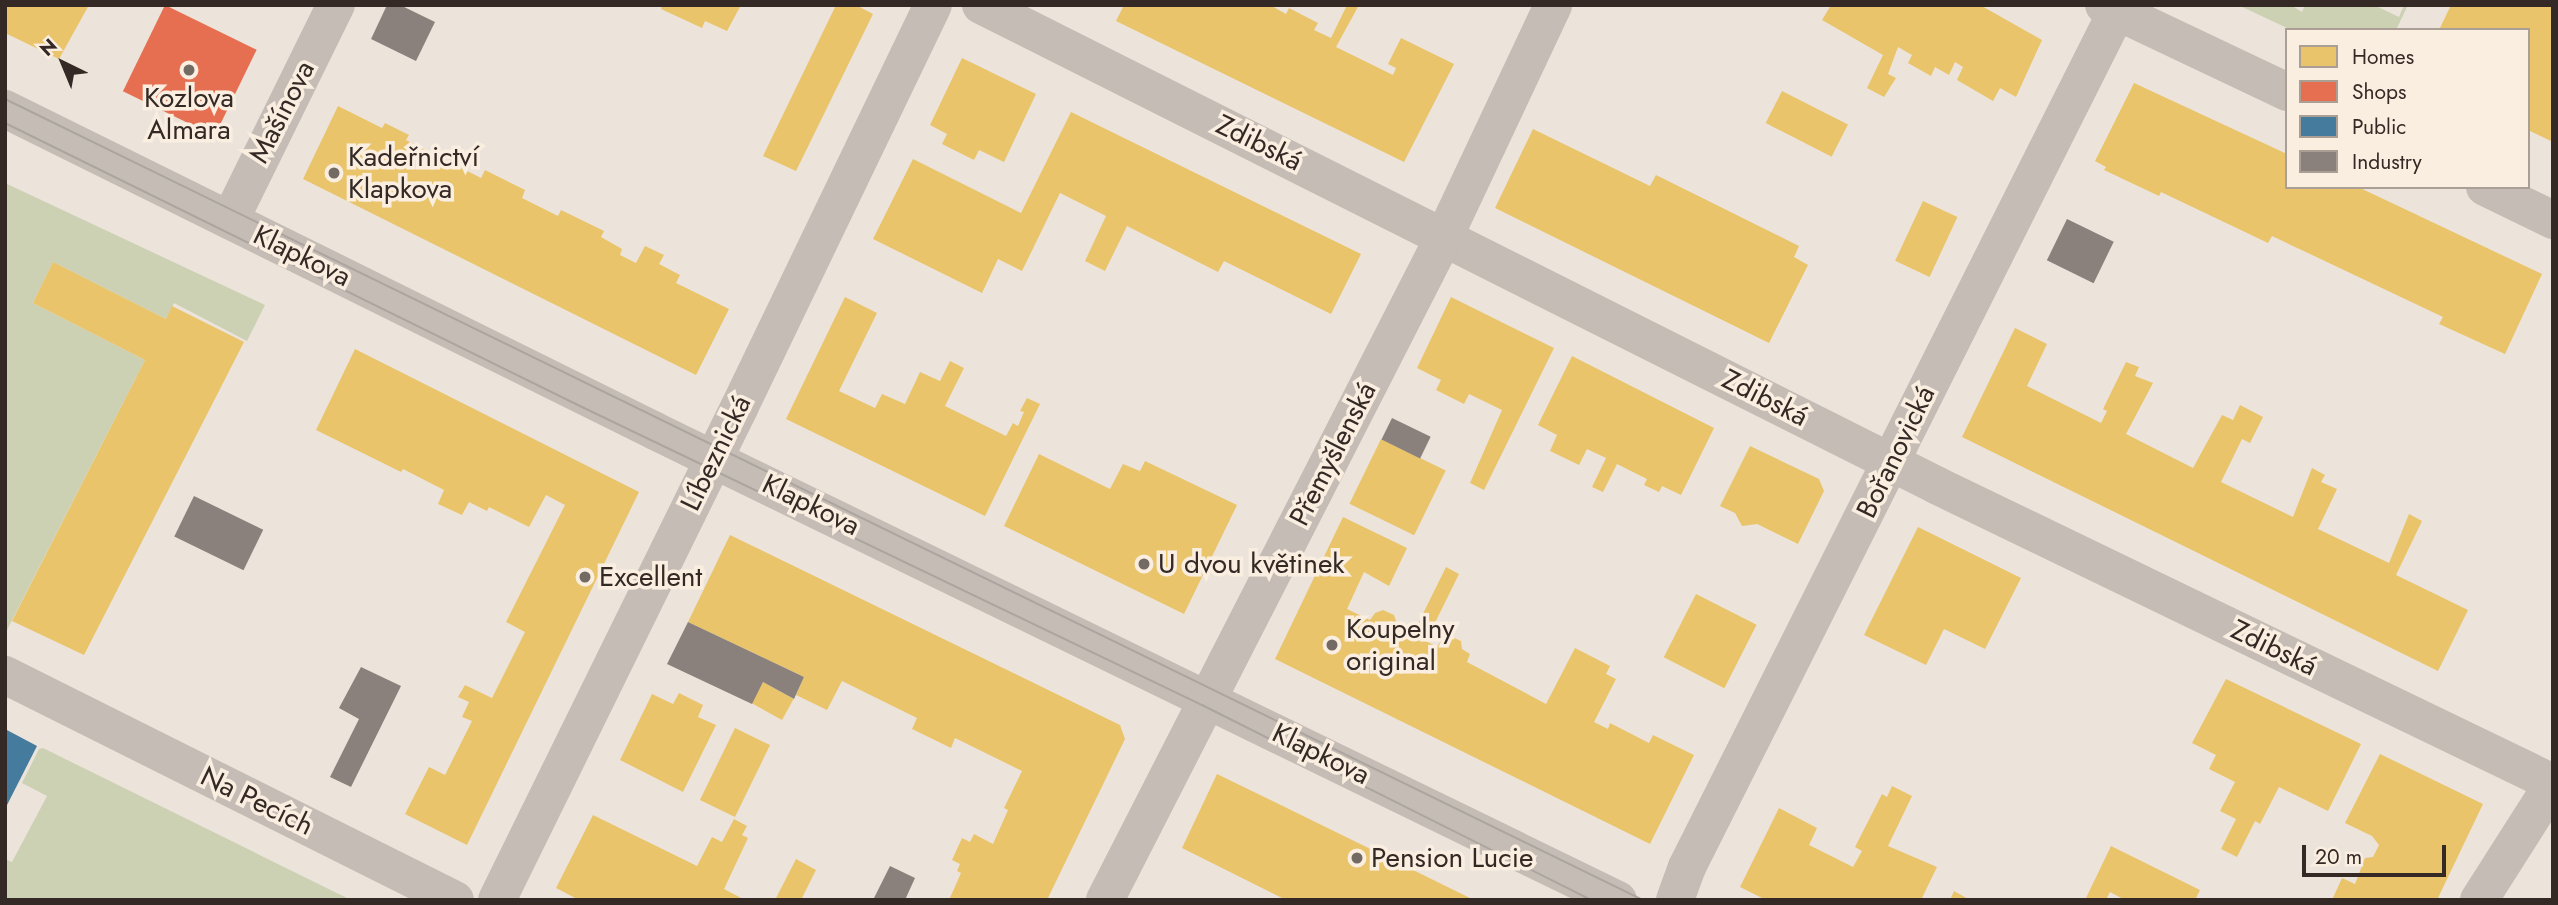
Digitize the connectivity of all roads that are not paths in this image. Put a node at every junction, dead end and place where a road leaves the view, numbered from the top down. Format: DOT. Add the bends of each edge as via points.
graph roads {
  1 [pos="336,5"];
  2 [pos="933,5"];
  3 [pos="981,5"];
  4 [pos="1553,5"];
  5 [pos="2113,7"];
  6 [pos="2285,91"];
  7 [pos="5,109"];
  8 [pos="2489,189"];
  9 [pos="230,220"];
  10 [pos="2553,220"];
  11 [pos="1445,236"];
  12 [pos="714,458"];
  13 [pos="1891,462"];
  14 [pos="5,675"];
  15 [pos="1206,697"];
  16 [pos="2553,783"];
  17 [pos="456,900"];
  18 [pos="497,900"];
  19 [pos="1105,900"];
  20 [pos="1618,900"];
  21 [pos="1675,900"];
  22 [pos="2479,900"];
  1 -- 9 [label="street, Mašínova"];
  2 -- 12 [label="street, Líbeznická"];
  3 -- 11 [label="street, Zdibská"];
  4 -- 11 [label="street, Přemyšlenská"];
  5 -- 6 [label="street"];
  5 -- 13 [label="street, Bořanovická"];
  7 -- 9 [label="street, Klapkova"];
  8 -- 10 [label="street"];
  9 -- 12 [label="street, Klapkova"];
  11 -- 13 [label="street, Zdibská"];
  11 -- 15 [label="street, Přemyšlenská"];
  12 -- 15 [label="street, Klapkova"];
  12 -- 18 [label="street, Líbeznická"];
  13 -- 16 [label="street, Zdibská"];
  13 -- 21 [label="street, Bořanovická" via="1687,867"];
  14 -- 17 [label="street, Na Pecích"];
  15 -- 19 [label="street, Přemyšlenská"];
  15 -- 20 [label="street, Klapkova"];
  16 -- 22 [label="street"];
}
